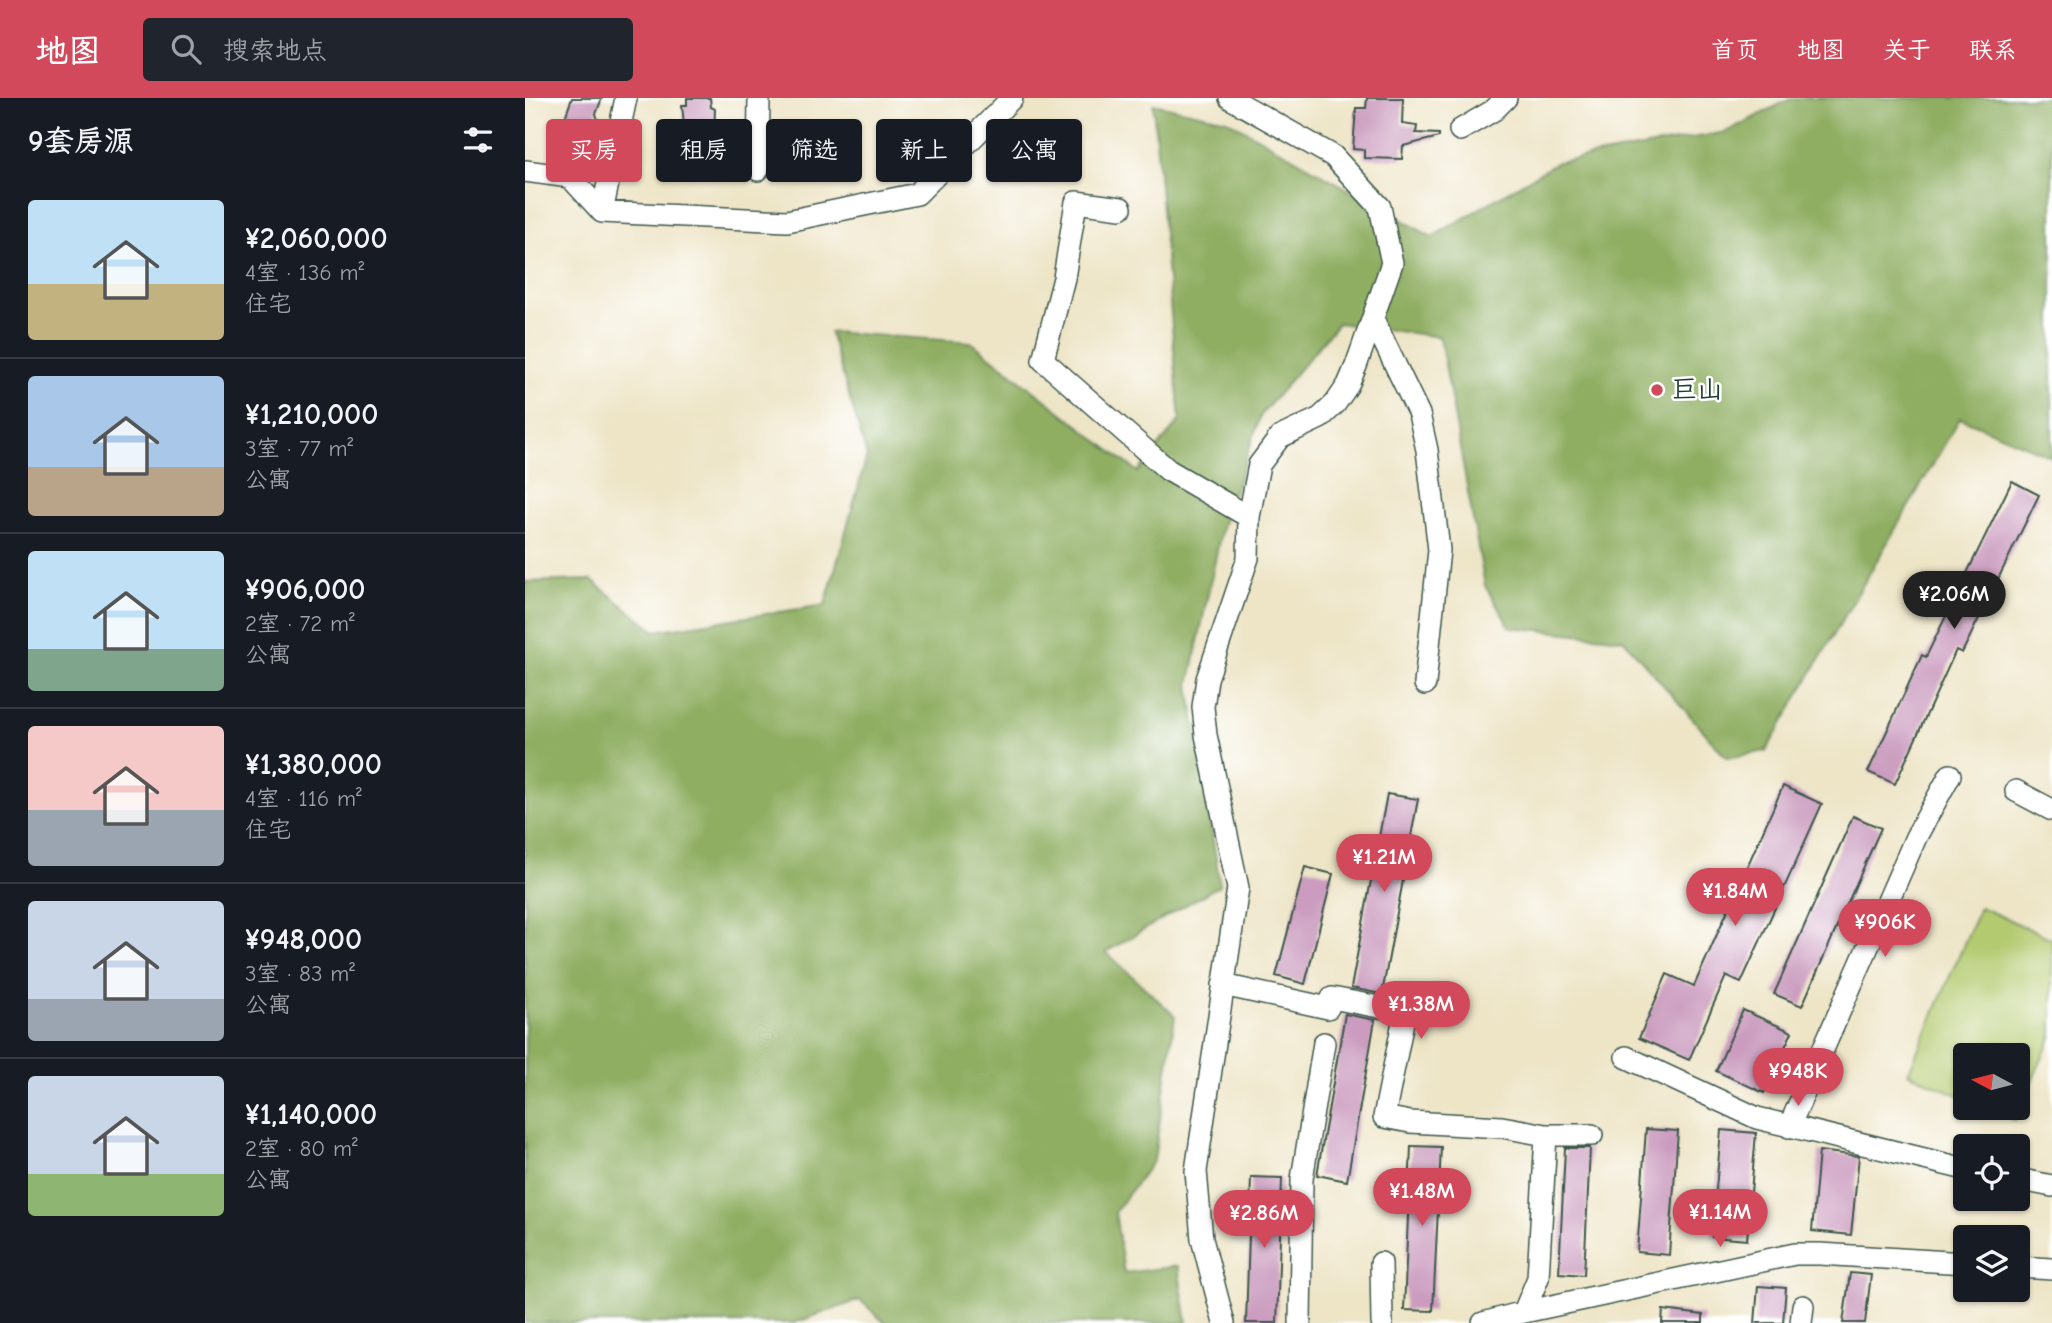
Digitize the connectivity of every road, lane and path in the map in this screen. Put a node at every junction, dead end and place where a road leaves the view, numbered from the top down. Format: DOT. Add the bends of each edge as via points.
graph roads {
  1 [pos="626,98"];
  2 [pos="759,98"];
  3 [pos="1012,98"];
  4 [pos="1230,98"];
  5 [pos="1506,98"];
  6 [pos="1460,130"];
  7 [pos="758,170"];
  8 [pos="525,171"];
  9 [pos="1121,208"];
  10 [pos="603,212"];
  11 [pos="1373,320"];
  12 [pos="1249,517"];
  13 [pos="1425,684"];
  14 [pos="1950,775"];
  15 [pos="2016,790"];
  16 [pos="2052,810"];
  17 [pos="1223,985"];
  18 [pos="1324,1043"];
  19 [pos="1626,1057"];
  20 [pos="1789,1127"];
  21 [pos="1545,1135"];
  22 [pos="1592,1135"];
  23 [pos="1953,1166"];
  24 [pos="2030,1182"];
  25 [pos="2052,1186"];
  26 [pos="1953,1262"];
  27 [pos="1381,1263"];
  28 [pos="2030,1268"];
  29 [pos="2052,1269"];
  30 [pos="1524,1312"];
  31 [pos="1224,1323"];
  32 [pos="1300,1323"];
  33 [pos="1382,1323"];
  34 [pos="1483,1323"];
  1 -- 10 [label="street"];
  2 -- 7 [label="street"];
  3 -- 10 [label="street" via="917,194 787,221"];
  4 -- 11 [label="street" via="1333,156 1380,207 1392,263"];
  5 -- 6 [label="street"];
  8 -- 10 [label="street" via="570,177"];
  9 -- 12 [label="street" via="1076,202 1064,278 1043,360 1168,470"];
  11 -- 12 [label="street" via="1335,404 1320,418 1280,437 1259,465"];
  11 -- 13 [label="street" via="1419,414 1427,450 1439,550"];
  12 -- 17 [label="street" via="1248,558 1218,641 1203,707 1238,888"];
  14 -- 20 [label="street" via="1916,837"];
  15 -- 16 [label="street"];
  17 -- 21 [label="street" via="1328,1008 1332,998 1405,1012 1384,1117"];
  17 -- 31 [label="street" via="1196,1171 1202,1239"];
  18 -- 32 [label="street" via="1302,1180"];
  19 -- 20 [label="street" via="1758,1118"];
  20 -- 23 [label="street"];
  21 -- 22 [label="street"];
  21 -- 30 [label="street" via="1538,1278"];
  24 -- 25 [label="street"];
  26 -- 30 [label="street" via="1795,1254"];
  27 -- 33 [label="street"];
  28 -- 29 [label="street"];
  30 -- 34 [label="street"];
}
